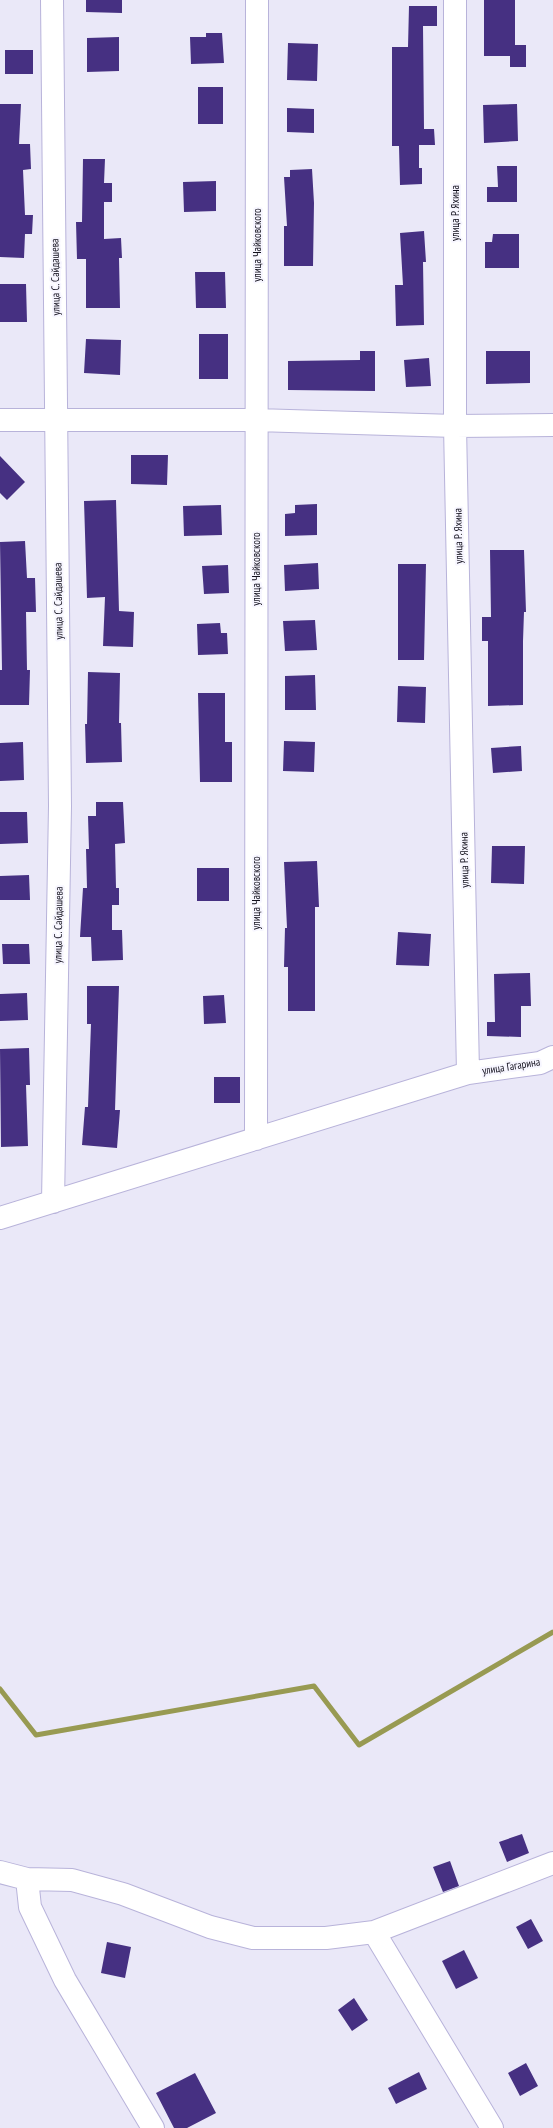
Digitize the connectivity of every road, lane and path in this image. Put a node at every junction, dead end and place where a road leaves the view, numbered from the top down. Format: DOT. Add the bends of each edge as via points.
graph roads {
  1 [pos="52,0"];
  2 [pos="257,0"];
  3 [pos="455,0"];
  4 [pos="0,420"];
  5 [pos="56,420"];
  6 [pos="256,420"];
  7 [pos="553,425"];
  8 [pos="455,426"];
  9 [pos="553,1057"];
  10 [pos="468,1073"];
  11 [pos="256,1139"];
  12 [pos="53,1202"];
  13 [pos="0,1218"];
  14 [pos="553,1863"];
  15 [pos="0,1872"];
  16 [pos="28,1879"];
  17 [pos="374,1932"];
  18 [pos="153,2128"];
  19 [pos="492,2128"];
  1 -- 5 [label="street, улица С. Сайдашева"];
  2 -- 6 [label="street, улица Чайковского"];
  3 -- 8 [label="street, улица Р. Яхина"];
  4 -- 5 [label="street"];
  5 -- 6 [label="street"];
  5 -- 12 [label="street, улица С. Сайдашева" via="60,806"];
  6 -- 8 [label="street"];
  6 -- 11 [label="street, улица Чайковского"];
  7 -- 8 [label="street"];
  8 -- 10 [label="street, улица Р. Яхина"];
  9 -- 10 [label="street, улица Гагарина" via="540,1063"];
  10 -- 11 [label="street, улица Гагарина"];
  11 -- 12 [label="street, улица Гагарина"];
  12 -- 13 [label="street, улица Гагарина"];
  14 -- 17 [label="street"];
  15 -- 16 [label="street"];
  16 -- 17 [label="street" via="72,1880 123,1894 210,1927 253,1938 326,1938"];
  16 -- 18 [label="street" via="30,1907 65,1980"];
  17 -- 19 [label="street"];
}
